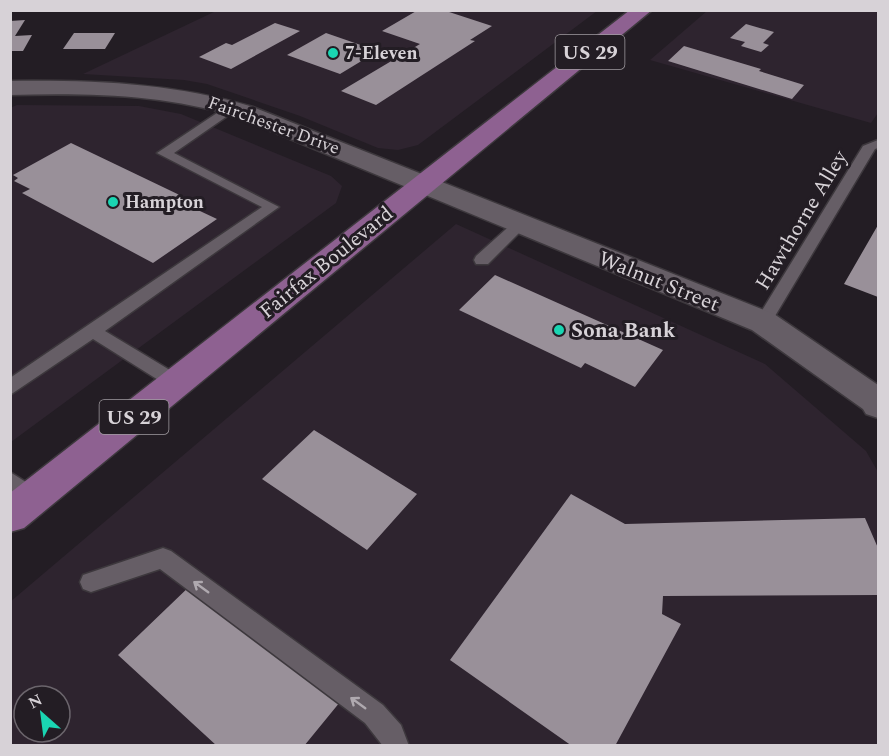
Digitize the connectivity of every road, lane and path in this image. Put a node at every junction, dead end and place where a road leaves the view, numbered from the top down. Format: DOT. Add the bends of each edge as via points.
graph roads {
  1 [pos="643,10"];
  2 [pos="10,88"];
  3 [pos="232,107"];
  4 [pos="879,144"];
  5 [pos="424,184"];
  6 [pos="519,225"];
  7 [pos="482,260"];
  8 [pos="764,322"];
  9 [pos="93,331"];
  10 [pos="177,383"];
  11 [pos="10,388"];
  12 [pos="877,401"];
  13 [pos="18,498"];
  14 [pos="91,582"];
  15 [pos="396,746"];
  1 -- 5 [label="main road, Fairfax Boulevard / US 29"];
  2 -- 3 [label="street, Fairchester Drive" via="148,89"];
  3 -- 5 [label="street, Fairchester Drive"];
  3 -- 9 [label="lane" via="164,153 272,207"];
  4 -- 8 [label="lane, Hawthorne Alley" via="870,146"];
  5 -- 6 [label="street, Walnut Street"];
  5 -- 10 [label="main road, Fairfax Boulevard / US 29"];
  6 -- 7 [label="lane"];
  6 -- 8 [label="street, Walnut Street"];
  8 -- 12 [label="street, Walnut Street"];
  9 -- 10 [label="lane"];
  9 -- 11 [label="lane"];
  10 -- 13 [label="main road, Fairfax Boulevard / US 29"];
  15 -- 14 [label="lane, one-way" via="392,734 374,714 163,558"];
}
